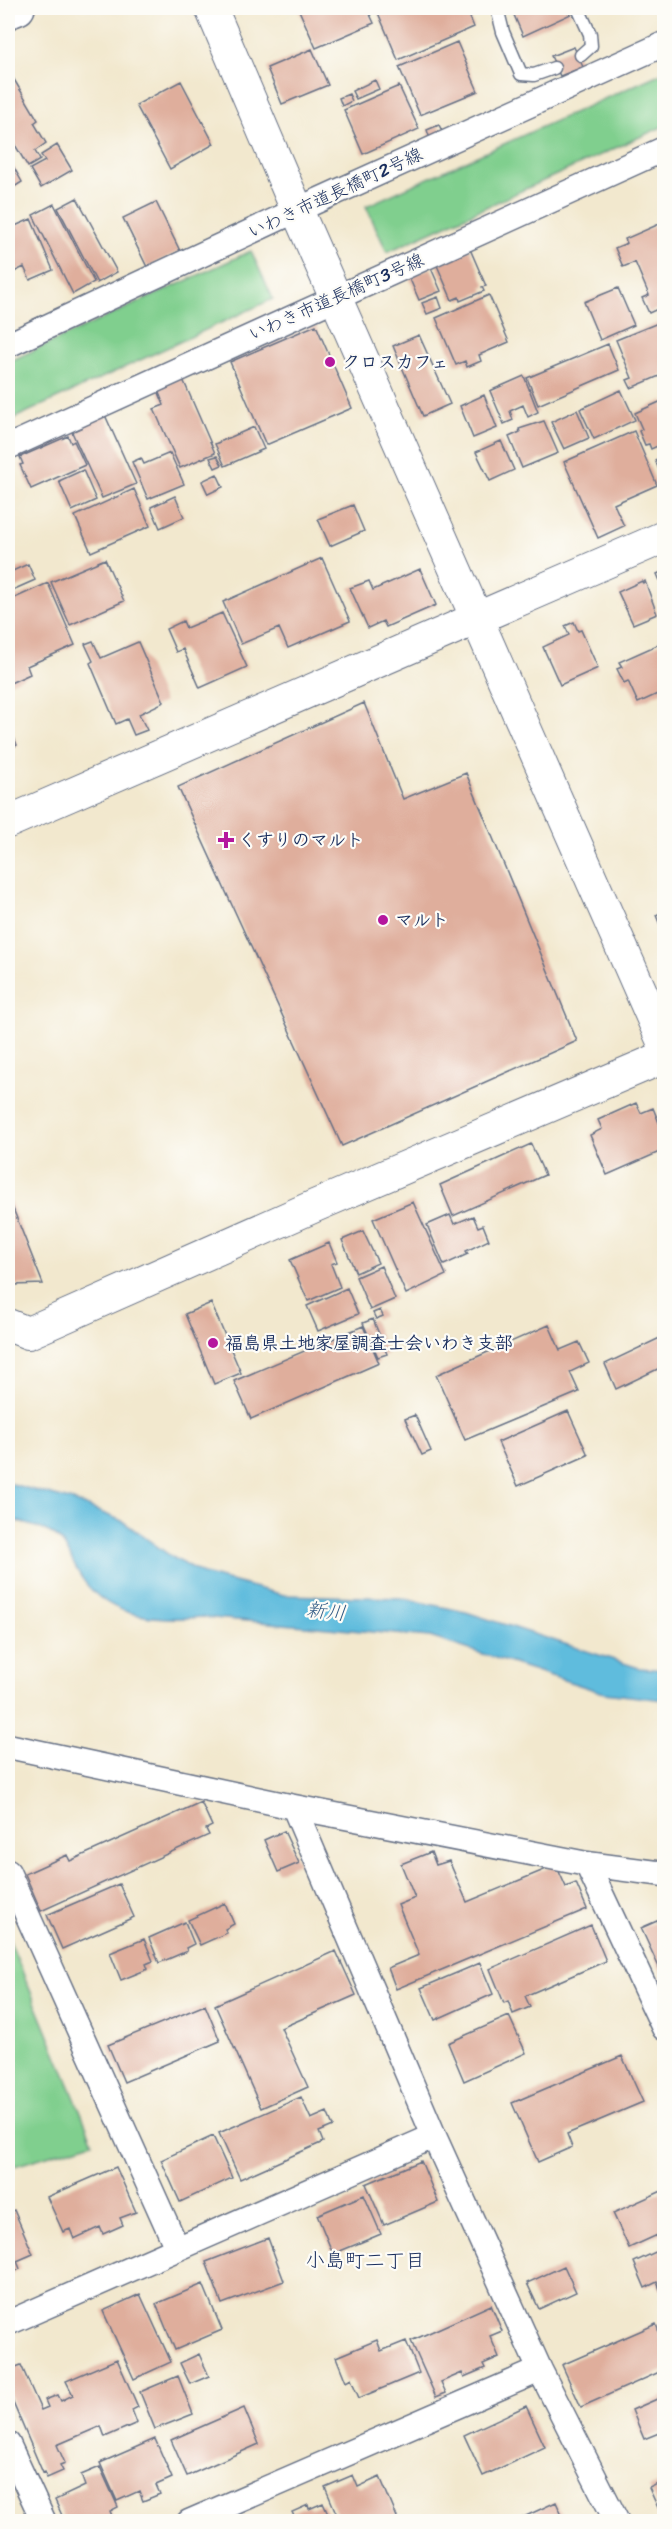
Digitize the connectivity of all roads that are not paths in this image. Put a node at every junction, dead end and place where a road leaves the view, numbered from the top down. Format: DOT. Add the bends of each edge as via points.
graph roads {
  1 [pos="18,8"];
  2 [pos="212,8"];
  3 [pos="497,8"];
  4 [pos="578,8"];
  5 [pos="8,12"];
  6 [pos="664,44"];
  7 [pos="581,55"];
  8 [pos="554,68"];
  9 [pos="664,149"];
  10 [pos="297,210"];
  11 [pos="335,297"];
  12 [pos="8,345"];
  13 [pos="8,447"];
  14 [pos="664,537"];
  15 [pos="478,617"];
  16 [pos="8,822"];
  17 [pos="664,1044"];
  18 [pos="664,1057"];
  19 [pos="8,1325"];
  20 [pos="8,1746"];
  21 [pos="294,1807"];
  22 [pos="587,1864"];
  23 [pos="8,1872"];
  24 [pos="664,1874"];
  25 [pos="664,2028"];
  26 [pos="434,2136"];
  27 [pos="177,2248"];
  28 [pos="8,2323"];
  29 [pos="540,2370"];
  30 [pos="8,2444"];
  31 [pos="44,2522"];
  32 [pos="189,2522"];
  33 [pos="617,2522"];
  1 -- 5 [label="main road"];
  2 -- 10 [label="street"];
  3 -- 8 [label="lane" via="521,74 534,75"];
  4 -- 7 [label="lane" via="591,46"];
  6 -- 10 [label="street, いわき市道長橋町2号線"];
  9 -- 11 [label="street, いわき市道長橋町3号線"];
  10 -- 11 [label="street"];
  10 -- 12 [label="street, いわき市道長橋町2号線"];
  11 -- 13 [label="street, いわき市道長橋町3号線"];
  11 -- 15 [label="street"];
  14 -- 15 [label="street"];
  15 -- 16 [label="street"];
  15 -- 17 [label="street"];
  18 -- 19 [label="street" via="306,1209 28,1333"];
  20 -- 21 [label="street"];
  21 -- 22 [label="street"];
  21 -- 26 [label="street"];
  22 -- 24 [label="street"];
  22 -- 25 [label="street"];
  23 -- 27 [label="street"];
  26 -- 27 [label="street"];
  26 -- 29 [label="street"];
  27 -- 28 [label="street"];
  29 -- 32 [label="street"];
  29 -- 33 [label="street"];
  30 -- 31 [label="street"];
}
